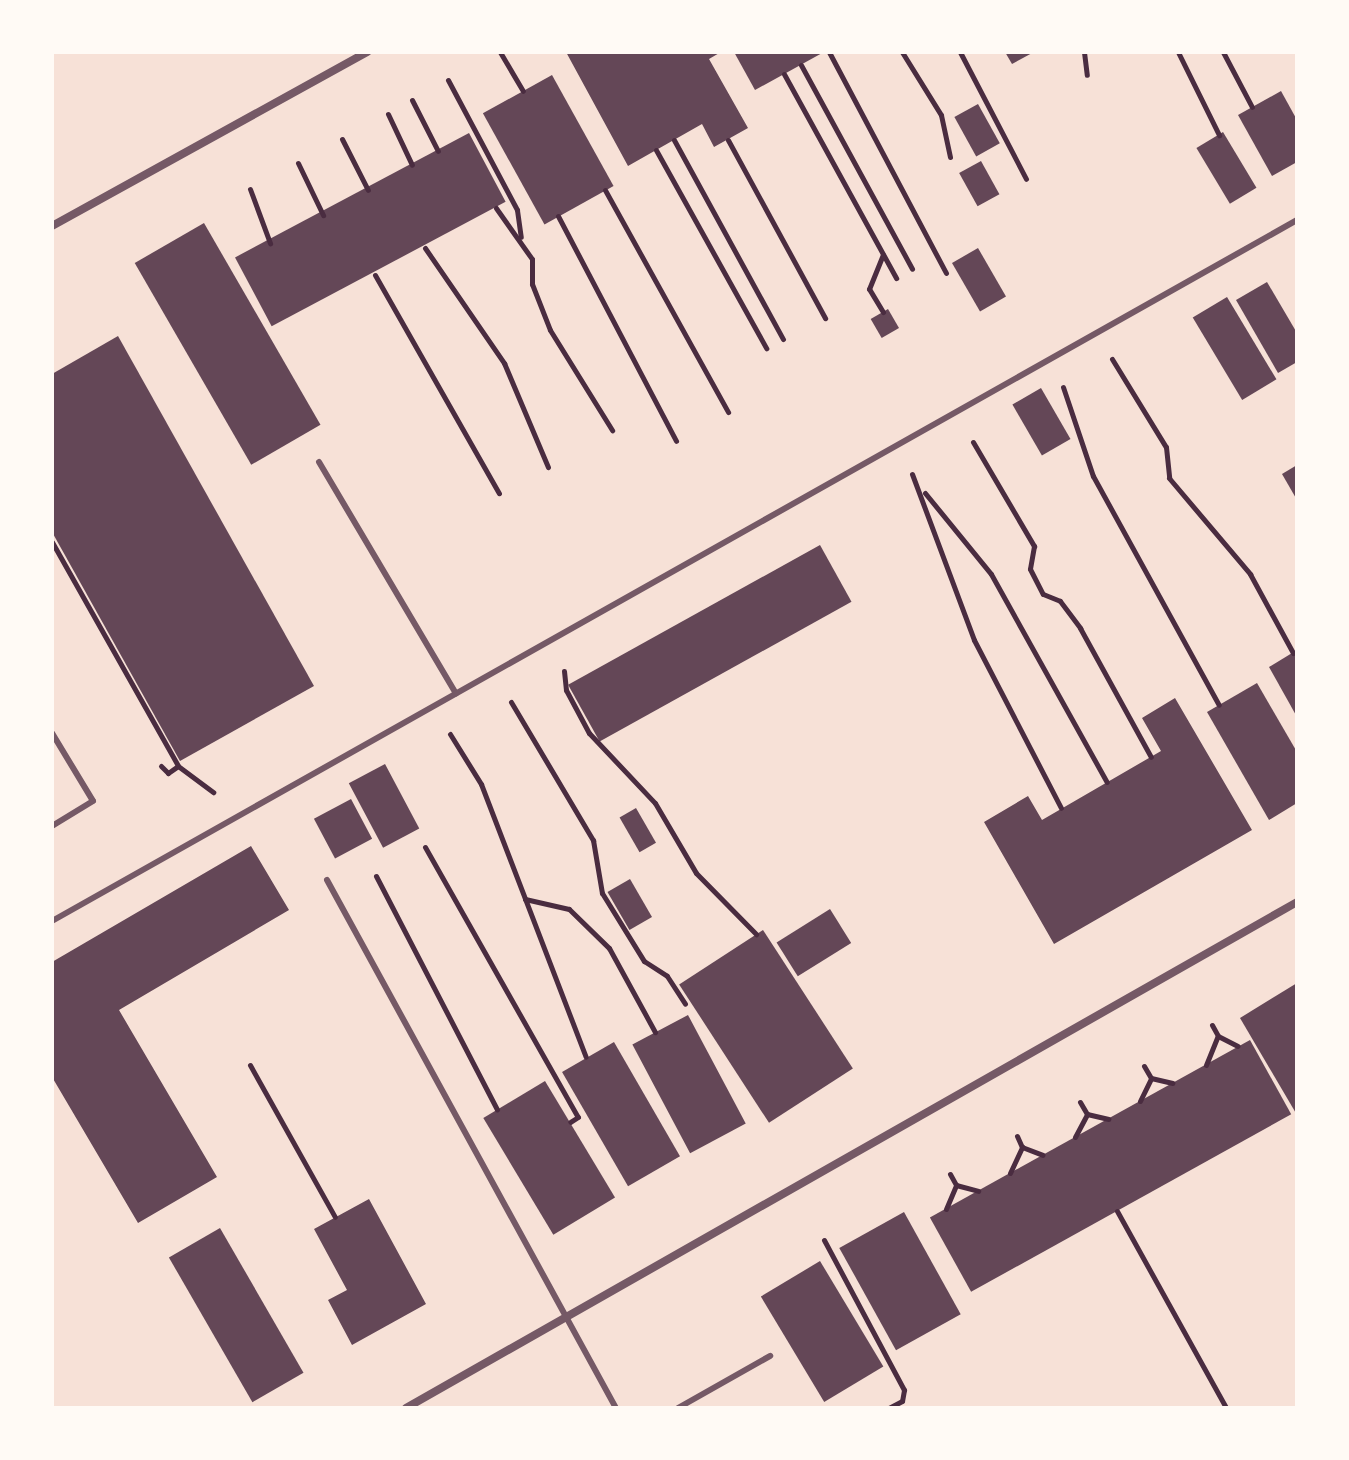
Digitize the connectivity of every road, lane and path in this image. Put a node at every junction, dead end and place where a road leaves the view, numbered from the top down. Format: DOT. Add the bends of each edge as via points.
graph roads {
  1 [pos="367,52"];
  2 [pos="500,52"];
  3 [pos="829,52"];
  4 [pos="902,52"];
  5 [pos="960,52"];
  6 [pos="1084,52"];
  7 [pos="1178,52"];
  8 [pos="1223,52"];
  9 [pos="801,65"];
  10 [pos="784,74"];
  11 [pos="1087,75"];
  12 [pos="448,80"];
  13 [pos="523,91"];
  14 [pos="412,100"];
  15 [pos="1252,107"];
  16 [pos="388,114"];
  17 [pos="1219,135"];
  18 [pos="342,139"];
  19 [pos="674,140"];
  20 [pos="728,140"];
  21 [pos="656,150"];
  22 [pos="438,151"];
  23 [pos="950,157"];
  24 [pos="298,163"];
  25 [pos="412,165"];
  26 [pos="1026,179"];
  27 [pos="250,189"];
  28 [pos="368,190"];
  29 [pos="605,190"];
  30 [pos="496,208"];
  31 [pos="323,215"];
  32 [pos="558,216"];
  33 [pos="1297,220"];
  34 [pos="52,226"];
  35 [pos="521,237"];
  36 [pos="270,243"];
  37 [pos="425,248"];
  38 [pos="883,255"];
  39 [pos="912,269"];
  40 [pos="946,273"];
  41 [pos="375,275"];
  42 [pos="896,278"];
  43 [pos="883,312"];
  44 [pos="825,318"];
  45 [pos="1096,333"];
  46 [pos="783,339"];
  47 [pos="766,348"];
  48 [pos="1045,362"];
  49 [pos="728,412"];
  50 [pos="955,412"];
  51 [pos="612,430"];
  52 [pos="676,441"];
  53 [pos="894,447"];
  54 [pos="319,462"];
  55 [pos="548,467"];
  56 [pos="499,493"];
  57 [pos="925,493"];
  58 [pos="52,542"];
  59 [pos="548,642"];
  60 [pos="1293,653"];
  61 [pos="492,674"];
  62 [pos="456,694"];
  63 [pos="1219,705"];
  64 [pos="433,707"];
  65 [pos="52,733"];
  66 [pos="1151,757"];
  67 [pos="161,766"];
  68 [pos="178,766"];
  69 [pos="1107,782"];
  70 [pos="1061,808"];
  71 [pos="241,814"];
  72 [pos="52,826"];
  73 [pos="425,847"];
  74 [pos="376,876"];
  75 [pos="327,880"];
  76 [pos="525,899"];
  77 [pos="1297,902"];
  78 [pos="52,921"];
  79 [pos="756,934"];
  80 [pos="685,1004"];
  81 [pos="1212,1025"];
  82 [pos="655,1032"];
  83 [pos="1218,1036"];
  84 [pos="1238,1046"];
  85 [pos="586,1057"];
  86 [pos="250,1065"];
  87 [pos="1206,1065"];
  88 [pos="1144,1066"];
  89 [pos="1151,1078"];
  90 [pos="1172,1083"];
  91 [pos="1140,1101"];
  92 [pos="1080,1102"];
  93 [pos="497,1109"];
  94 [pos="1087,1114"];
  95 [pos="1108,1119"];
  96 [pos="570,1122"];
  97 [pos="1017,1136"];
  98 [pos="1075,1137"];
  99 [pos="1022,1147"];
  100 [pos="1043,1155"];
  101 [pos="1010,1173"];
  102 [pos="950,1174"];
  103 [pos="956,1185"];
  104 [pos="978,1191"];
  105 [pos="946,1209"];
  106 [pos="1117,1211"];
  107 [pos="335,1217"];
  108 [pos="824,1240"];
  109 [pos="566,1317"];
  110 [pos="770,1356"];
  111 [pos="406,1408"];
  112 [pos="616,1408"];
  113 [pos="678,1408"];
  114 [pos="889,1408"];
  115 [pos="1226,1408"];
  1 -- 34 [label="street"];
  2 -- 13 [label="path"];
  3 -- 40 [label="path"];
  4 -- 23 [label="path" via="941,115"];
  5 -- 26 [label="path"];
  6 -- 11 [label="path"];
  7 -- 17 [label="path"];
  8 -- 15 [label="path"];
  9 -- 39 [label="path"];
  10 -- 38 [label="path"];
  12 -- 35 [label="path" via="517,210"];
  14 -- 22 [label="path"];
  16 -- 25 [label="path"];
  18 -- 28 [label="path"];
  19 -- 46 [label="path"];
  20 -- 44 [label="path"];
  21 -- 47 [label="path"];
  24 -- 31 [label="path"];
  27 -- 36 [label="path"];
  29 -- 49 [label="path"];
  30 -- 35 [label="path"];
  32 -- 52 [label="path"];
  33 -- 45 [label="lane"];
  35 -- 51 [label="path" via="538,306"];
  37 -- 55 [label="path" via="504,363"];
  38 -- 42 [label="path"];
  38 -- 43 [label="path" via="869,289"];
  41 -- 56 [label="path"];
  45 -- 48 [label="lane"];
  45 -- 60 [label="path" via="1166,447 1169,478 1250,574"];
  48 -- 50 [label="lane"];
  48 -- 63 [label="path" via="1074,411 1093,476"];
  50 -- 53 [label="lane"];
  50 -- 66 [label="path" via="1034,546 1030,569 1043,594 1060,601 1080,628"];
  53 -- 57 [label="path"];
  53 -- 59 [label="lane"];
  54 -- 62 [label="lane"];
  57 -- 69 [label="path" via="991,574"];
  57 -- 70 [label="path" via="974,640"];
  58 -- 68 [label="path"];
  59 -- 61 [label="lane"];
  59 -- 79 [label="path" via="589,733 655,803 696,873"];
  61 -- 62 [label="lane"];
  61 -- 80 [label="path" via="593,840 602,893 644,961 667,976"];
  62 -- 64 [label="lane"];
  64 -- 71 [label="lane"];
  64 -- 76 [label="path" via="481,784"];
  65 -- 72 [label="lane" via="93,801"];
  67 -- 68 [label="path" via="168,773"];
  68 -- 71 [label="path"];
  71 -- 78 [label="lane"];
  73 -- 96 [label="path" via="578,1117"];
  74 -- 93 [label="path"];
  75 -- 109 [label="lane"];
  76 -- 82 [label="path" via="569,909 609,948"];
  76 -- 85 [label="path"];
  77 -- 109 [label="street"];
  81 -- 83 [label="path"];
  83 -- 84 [label="path"];
  83 -- 87 [label="path"];
  86 -- 107 [label="path"];
  88 -- 89 [label="path"];
  89 -- 90 [label="path"];
  89 -- 91 [label="path"];
  92 -- 94 [label="path"];
  94 -- 95 [label="path"];
  94 -- 98 [label="path"];
  97 -- 99 [label="path"];
  99 -- 100 [label="path"];
  99 -- 101 [label="path"];
  102 -- 103 [label="path"];
  103 -- 104 [label="path"];
  103 -- 105 [label="path"];
  106 -- 115 [label="path"];
  108 -- 114 [label="path" via="904,1390 902,1401"];
  109 -- 111 [label="street"];
  109 -- 112 [label="lane"];
  110 -- 113 [label="lane"];
}
